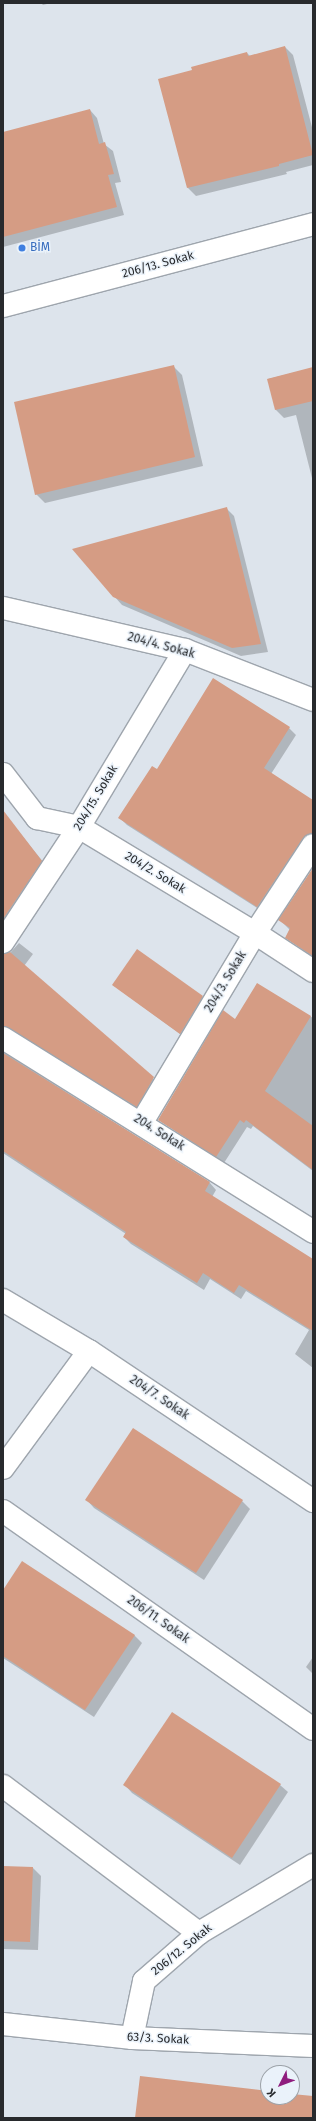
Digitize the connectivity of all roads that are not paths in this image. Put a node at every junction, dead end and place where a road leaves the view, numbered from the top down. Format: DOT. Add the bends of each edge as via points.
graph roads {
  1 [pos="313,224"];
  2 [pos="3,306"];
  3 [pos="3,608"];
  4 [pos="185,650"];
  5 [pos="313,700"];
  6 [pos="3,774"];
  7 [pos="78,827"];
  8 [pos="313,845"];
  9 [pos="255,933"];
  10 [pos="3,942"];
  11 [pos="313,971"];
  12 [pos="3,1038"];
  13 [pos="142,1122"];
  14 [pos="313,1232"];
  15 [pos="3,1300"];
  16 [pos="89,1351"];
  17 [pos="3,1468"];
  18 [pos="313,1501"];
  19 [pos="3,1511"];
  20 [pos="313,1729"];
  21 [pos="3,1786"];
  22 [pos="313,1865"];
  23 [pos="199,1933"];
  24 [pos="3,2024"];
  25 [pos="132,2038"];
  26 [pos="313,2046"];
  1 -- 2 [label="street, 206/13. Sokak"];
  3 -- 4 [label="street, 204/4. Sokak"];
  4 -- 5 [label="street, 204/4. Sokak"];
  4 -- 7 [label="street, 204/15. Sokak"];
  6 -- 7 [label="street, 204/2. Sokak" via="37,818"];
  7 -- 9 [label="street, 204/2. Sokak"];
  7 -- 10 [label="street, 204/15. Sokak"];
  8 -- 9 [label="street, 204/3. Sokak"];
  9 -- 11 [label="street, 204/2. Sokak"];
  9 -- 13 [label="street, 204/3. Sokak"];
  12 -- 13 [label="street, 204. Sokak"];
  13 -- 14 [label="street, 204. Sokak"];
  15 -- 16 [label="street, 204/7. Sokak"];
  16 -- 17 [label="street"];
  16 -- 18 [label="street, 204/7. Sokak"];
  19 -- 20 [label="street, 206/11. Sokak"];
  21 -- 23 [label="street"];
  22 -- 23 [label="street, 206/12. Sokak"];
  23 -- 25 [label="street, 206/12. Sokak" via="144,1981"];
  24 -- 25 [label="street, 63/3. Sokak"];
  25 -- 26 [label="street, 63/3. Sokak"];
}
